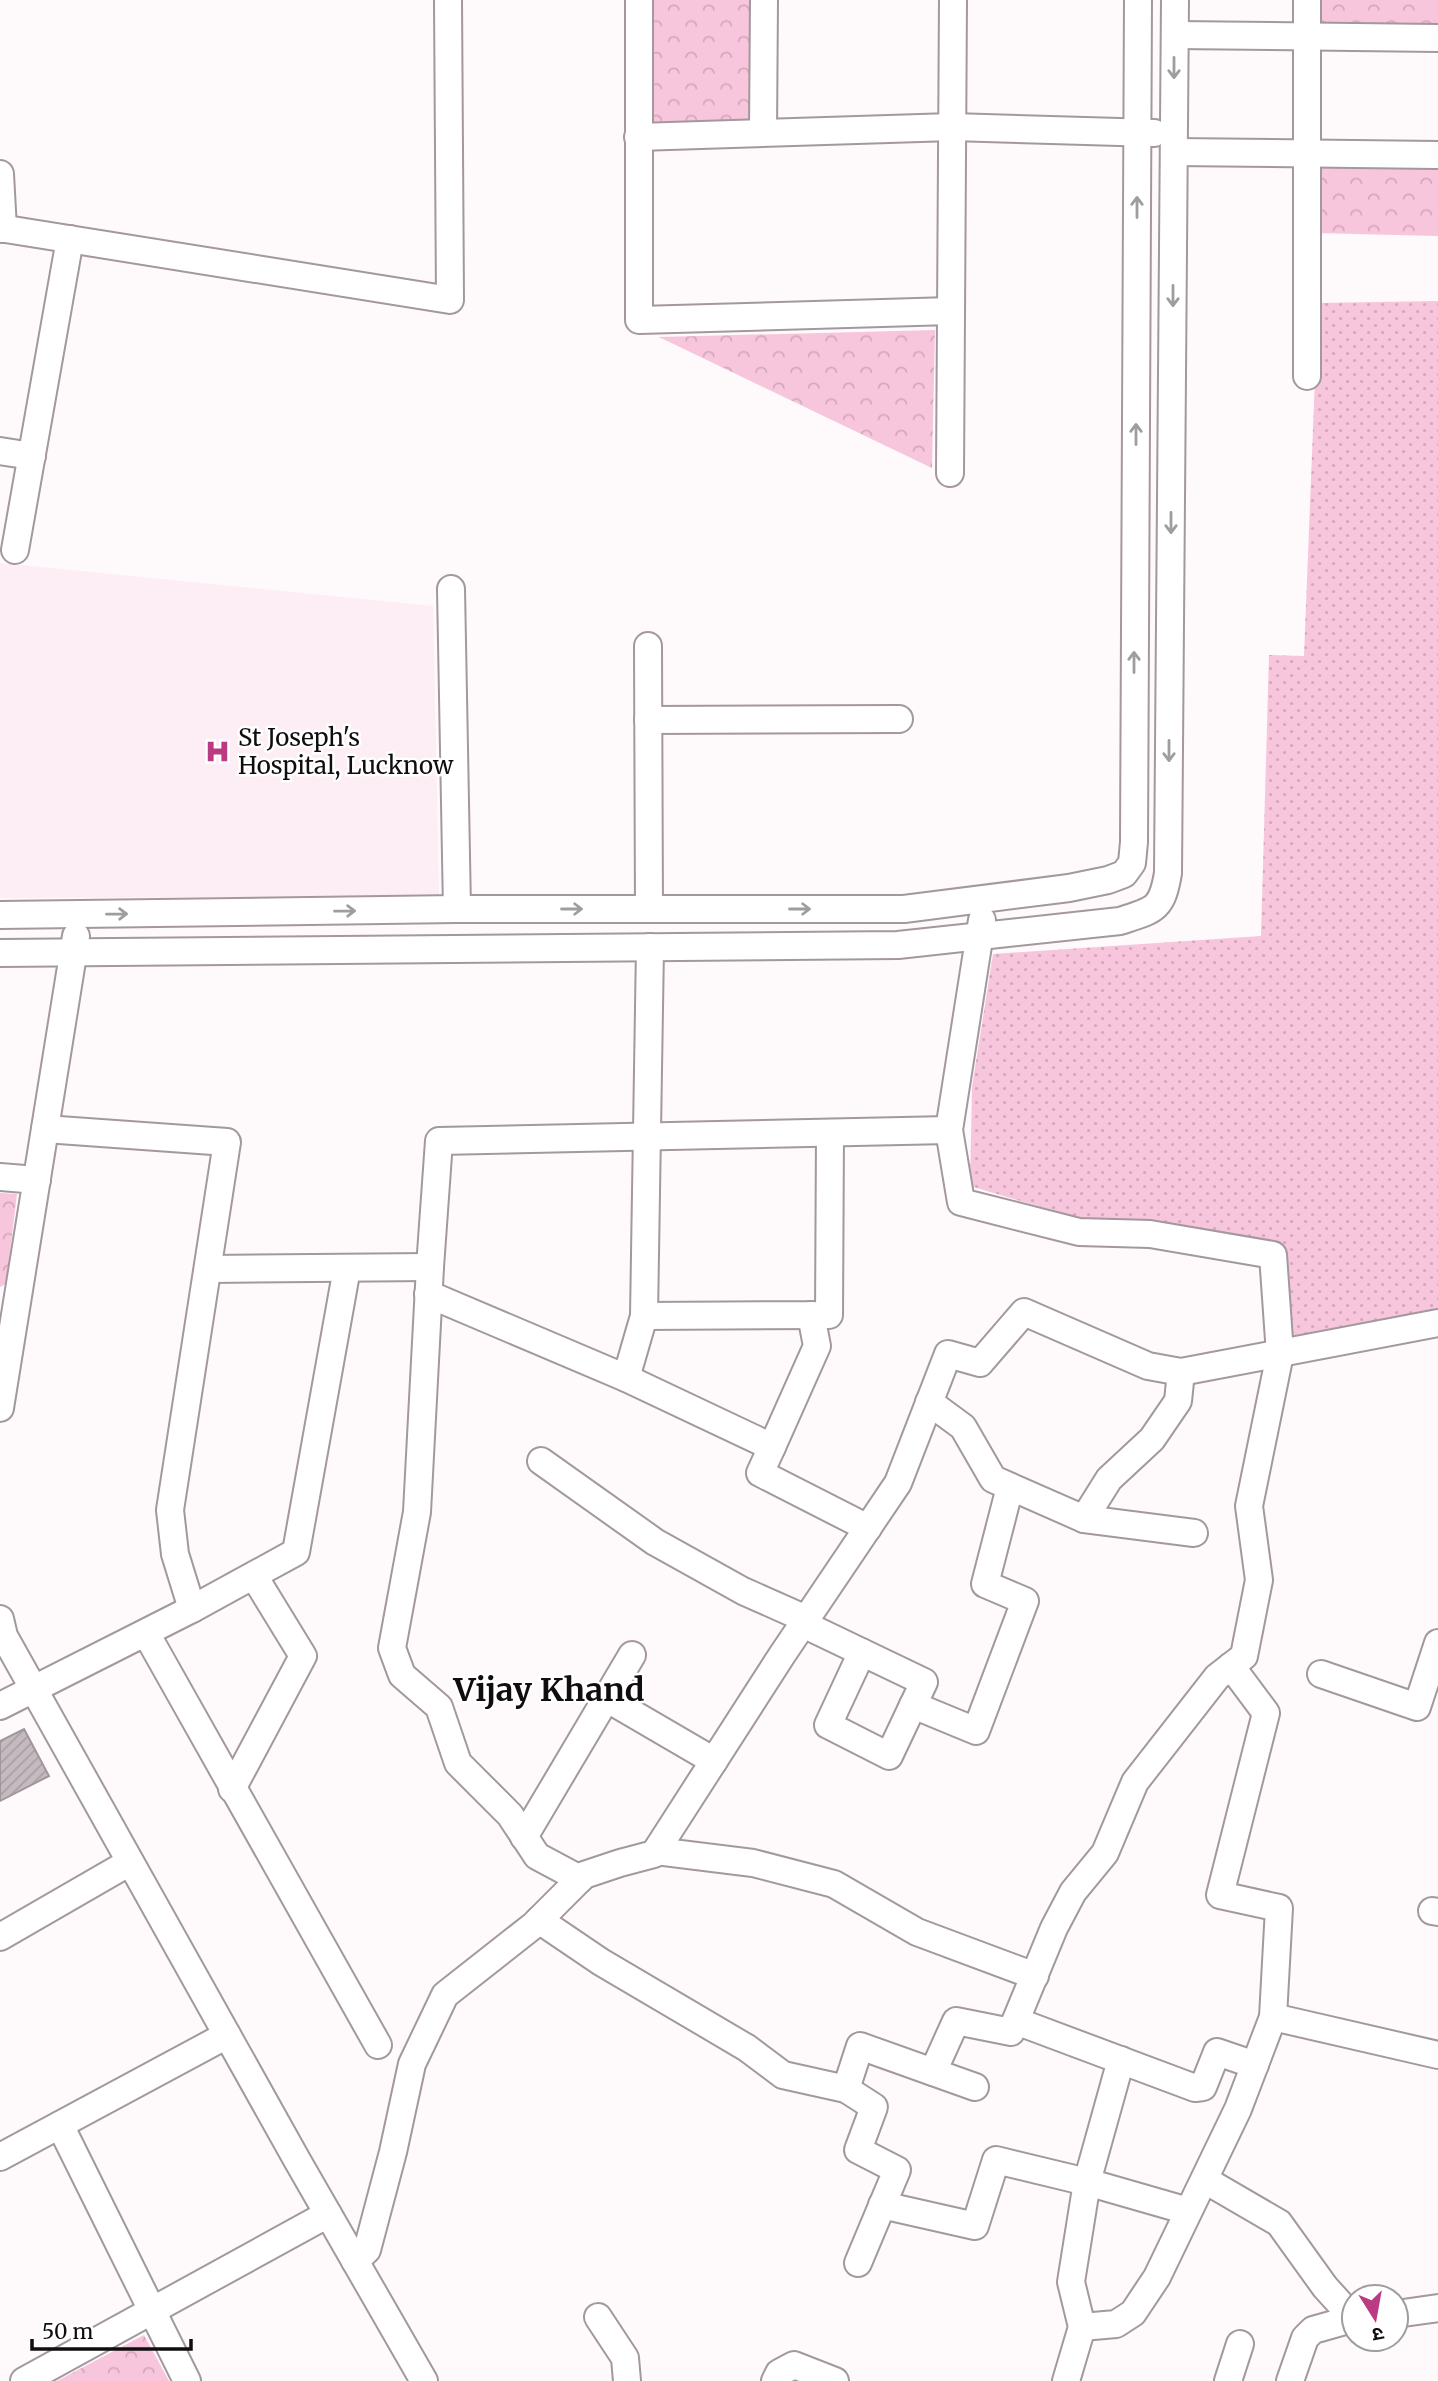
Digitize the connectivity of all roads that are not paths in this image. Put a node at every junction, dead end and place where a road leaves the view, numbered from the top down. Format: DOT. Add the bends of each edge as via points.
graph roads {
  1 [pos="448,0"];
  2 [pos="639,0"];
  3 [pos="764,0"];
  4 [pos="953,0"];
  5 [pos="1138,0"];
  6 [pos="1175,0"];
  7 [pos="1307,0"];
  8 [pos="1175,35"];
  9 [pos="1307,36"];
  10 [pos="1438,38"];
  11 [pos="952,127"];
  12 [pos="763,132"];
  13 [pos="1137,133"];
  14 [pos="638,137"];
  15 [pos="1174,143"];
  16 [pos="1307,153"];
  17 [pos="1438,155"];
  18 [pos="0,174"];
  19 [pos="2,228"];
  20 [pos="70,239"];
  21 [pos="951,311"];
  22 [pos="1307,376"];
  23 [pos="0,451"];
  24 [pos="32,456"];
  25 [pos="950,473"];
  26 [pos="15,550"];
  27 [pos="451,589"];
  28 [pos="648,646"];
  29 [pos="899,719"];
  30 [pos="648,720"];
  31 [pos="984,899"];
  32 [pos="457,909"];
  33 [pos="649,909"];
  34 [pos="79,914"];
  35 [pos="0,915"];
  36 [pos="981,936"];
  37 [pos="650,947"];
  38 [pos="74,952"];
  39 [pos="0,953"];
  40 [pos="45,1129"];
  41 [pos="949,1130"];
  42 [pos="830,1132"];
  43 [pos="648,1136"];
  44 [pos="0,1177"];
  45 [pos="37,1180"];
  46 [pos="430,1267"];
  47 [pos="347,1268"];
  48 [pos="208,1269"];
  49 [pos="428,1294"];
  50 [pos="9,1303"];
  51 [pos="811,1315"];
  52 [pos="644,1316"];
  53 [pos="1438,1323"];
  54 [pos="1280,1354"];
  55 [pos="1181,1372"];
  56 [pos="626,1378"];
  57 [pos="929,1402"];
  58 [pos="0,1408"];
  59 [pos="772,1447"];
  60 [pos="541,1461"];
  61 [pos="1010,1487"];
  62 [pos="1084,1519"];
  63 [pos="868,1528"];
  64 [pos="1194,1533"];
  65 [pos="254,1576"];
  66 [pos="191,1609"];
  67 [pos="0,1619"];
  68 [pos="804,1621"];
  69 [pos="146,1633"];
  70 [pos="862,1652"];
  71 [pos="632,1655"];
  72 [pos="1435,1658"];
  73 [pos="1231,1666"];
  74 [pos="1321,1674"];
  75 [pos="34,1690"];
  76 [pos="606,1698"];
  77 [pos="913,1704"];
  78 [pos="0,1706"];
  79 [pos="714,1761"];
  80 [pos="232,1788"];
  81 [pos="524,1837"];
  82 [pos="656,1851"];
  83 [pos="130,1862"];
  84 [pos="580,1879"];
  85 [pos="539,1920"];
  86 [pos="0,1937"];
  87 [pos="1035,1976"];
  88 [pos="1273,2017"];
  89 [pos="1016,2021"];
  90 [pos="227,2035"];
  91 [pos="378,2045"];
  92 [pos="1438,2055"];
  93 [pos="1121,2060"];
  94 [pos="1255,2065"];
  95 [pos="933,2072"];
  96 [pos="975,2087"];
  97 [pos="846,2089"];
  98 [pos="60,2125"];
  99 [pos="0,2157"];
  100 [pos="1205,2180"];
  101 [pos="1087,2182"];
  102 [pos="882,2204"];
  103 [pos="1188,2211"];
  104 [pos="328,2214"];
  105 [pos="355,2261"];
  106 [pos="858,2263"];
  107 [pos="1340,2304"];
  108 [pos="1438,2308"];
  109 [pos="152,2311"];
  110 [pos="1410,2312"];
  111 [pos="598,2317"];
  112 [pos="1340,2323"];
  113 [pos="1082,2327"];
  114 [pos="1240,2344"];
  115 [pos="24,2381"];
  116 [pos="187,2381"];
  117 [pos="424,2381"];
  118 [pos="627,2381"];
  119 [pos="775,2381"];
  120 [pos="835,2381"];
  121 [pos="1066,2381"];
  122 [pos="1228,2381"];
  123 [pos="1290,2381"];
  1 -- 20 [label="street" via="450,300"];
  2 -- 14 [label="street"];
  3 -- 12 [label="street"];
  4 -- 11 [label="street"];
  5 -- 13 [label="street"];
  6 -- 8 [label="street"];
  7 -- 9 [label="street"];
  8 -- 9 [label="street"];
  8 -- 15 [label="street, one-way"];
  9 -- 10 [label="street"];
  9 -- 16 [label="street"];
  11 -- 12 [label="street"];
  11 -- 13 [label="street"];
  11 -- 21 [label="street"];
  12 -- 14 [label="street"];
  13 -- 15 [label="street"];
  31 -- 13 [label="street, one-way" via="1108,880 1124,874 1132,863"];
  14 -- 21 [label="street" via="639,320"];
  15 -- 16 [label="street"];
  15 -- 36 [label="street, one-way" via="1169,859 1164,896 1152,911 1120,921"];
  16 -- 17 [label="street"];
  16 -- 22 [label="street"];
  18 -- 19 [label="street"];
  19 -- 20 [label="street"];
  20 -- 24 [label="street"];
  21 -- 25 [label="street"];
  23 -- 24 [label="street"];
  24 -- 26 [label="street"];
  27 -- 32 [label="street"];
  28 -- 30 [label="street"];
  29 -- 30 [label="street"];
  30 -- 33 [label="street"];
  33 -- 31 [label="street, one-way" via="904,909"];
  31 -- 36 [label="street"];
  32 -- 33 [label="street, one-way"];
  34 -- 32 [label="street, one-way"];
  34 -- 35 [label="street"];
  34 -- 38 [label="street"];
  36 -- 37 [label="street" via="898,945"];
  36 -- 41 [label="street"];
  37 -- 38 [label="street"];
  37 -- 43 [label="street"];
  38 -- 39 [label="street"];
  38 -- 40 [label="street"];
  40 -- 45 [label="street"];
  40 -- 48 [label="street" via="227,1142"];
  41 -- 42 [label="street"];
  41 -- 54 [label="street" via="961,1202 1079,1232 1150,1234 1273,1255"];
  42 -- 43 [label="street"];
  42 -- 51 [label="street" via="829,1315"];
  43 -- 46 [label="street" via="439,1141"];
  43 -- 52 [label="street"];
  44 -- 45 [label="street"];
  45 -- 50 [label="street"];
  46 -- 47 [label="street"];
  46 -- 49 [label="street"];
  47 -- 48 [label="street"];
  47 -- 65 [label="street" via="296,1552"];
  48 -- 66 [label="street" via="170,1510 175,1554"];
  49 -- 56 [label="street"];
  49 -- 81 [label="street" via="417,1512 391,1648 402,1675 439,1707 458,1763 510,1815"];
  50 -- 58 [label="street"];
  51 -- 52 [label="street"];
  51 -- 59 [label="street" via="817,1346"];
  52 -- 56 [label="street"];
  53 -- 54 [label="street"];
  54 -- 55 [label="street"];
  54 -- 73 [label="street" via="1250,1506 1259,1580 1244,1656"];
  55 -- 57 [label="street" via="1148,1366 1024,1312 980,1363 948,1354"];
  55 -- 62 [label="street" via="1178,1401 1152,1439 1110,1479"];
  56 -- 59 [label="street"];
  57 -- 61 [label="street" via="963,1427 993,1479"];
  57 -- 63 [label="street" via="898,1483"];
  59 -- 63 [label="street" via="760,1473"];
  60 -- 68 [label="street" via="655,1542"];
  61 -- 62 [label="street"];
  61 -- 77 [label="street" via="985,1584 1025,1601 976,1731"];
  62 -- 64 [label="street"];
  63 -- 68 [label="street"];
  65 -- 66 [label="street"];
  65 -- 80 [label="street" via="303,1657"];
  66 -- 69 [label="street"];
  67 -- 75 [label="street" via="4,1636"];
  68 -- 70 [label="street"];
  68 -- 79 [label="street"];
  69 -- 75 [label="street"];
  69 -- 80 [label="street"];
  70 -- 77 [label="street" via="923,1682"];
  70 -- 77 [label="street" via="828,1725 889,1756"];
  71 -- 76 [label="street"];
  72 -- 74 [label="street" via="1417,1707"];
  73 -- 87 [label="street" via="1217,1677 1135,1782 1105,1853 1073,1892"];
  73 -- 88 [label="street" via="1266,1713 1220,1895 1279,1908"];
  75 -- 78 [label="street"];
  75 -- 83 [label="street"];
  76 -- 79 [label="street"];
  76 -- 81 [label="street"];
  79 -- 82 [label="street"];
  80 -- 91 [label="street"];
  81 -- 84 [label="street" via="537,1856"];
  82 -- 84 [label="street"];
  82 -- 87 [label="street" via="753,1863 834,1884 917,1932"];
  83 -- 86 [label="street"];
  83 -- 90 [label="street"];
  84 -- 85 [label="street"];
  85 -- 97 [label="street" via="783,2075"];
  85 -- 105 [label="street" via="445,1996 412,2064 368,2250"];
  87 -- 89 [label="street"];
  88 -- 92 [label="street"];
  88 -- 94 [label="street"];
  89 -- 93 [label="street"];
  89 -- 95 [label="street" via="1012,2032 956,2021"];
  90 -- 98 [label="street"];
  90 -- 104 [label="street"];
  93 -- 94 [label="street" via="1195,2088 1203,2087 1217,2052"];
  93 -- 101 [label="street"];
  94 -- 100 [label="street"];
  95 -- 96 [label="street"];
  95 -- 97 [label="street" via="860,2046"];
  97 -- 102 [label="street" via="874,2107 858,2150 897,2170"];
  98 -- 99 [label="street"];
  98 -- 109 [label="street"];
  100 -- 103 [label="street"];
  100 -- 107 [label="street" via="1279,2223"];
  101 -- 102 [label="street" via="996,2160 975,2226"];
  101 -- 103 [label="street"];
  101 -- 113 [label="street" via="1071,2282"];
  102 -- 106 [label="street"];
  103 -- 113 [label="street" via="1157,2277 1133,2313 1116,2324"];
  104 -- 105 [label="street"];
  104 -- 109 [label="street"];
  105 -- 117 [label="street"];
  108 -- 110 [label="street"];
  109 -- 115 [label="street"];
  109 -- 116 [label="street"];
  111 -- 118 [label="street" via="625,2358"];
  112 -- 123 [label="street" via="1313,2330 1305,2338"];
  113 -- 121 [label="street"];
  114 -- 122 [label="street"];
  119 -- 120 [label="street" via="779,2373 794,2365"];
}
